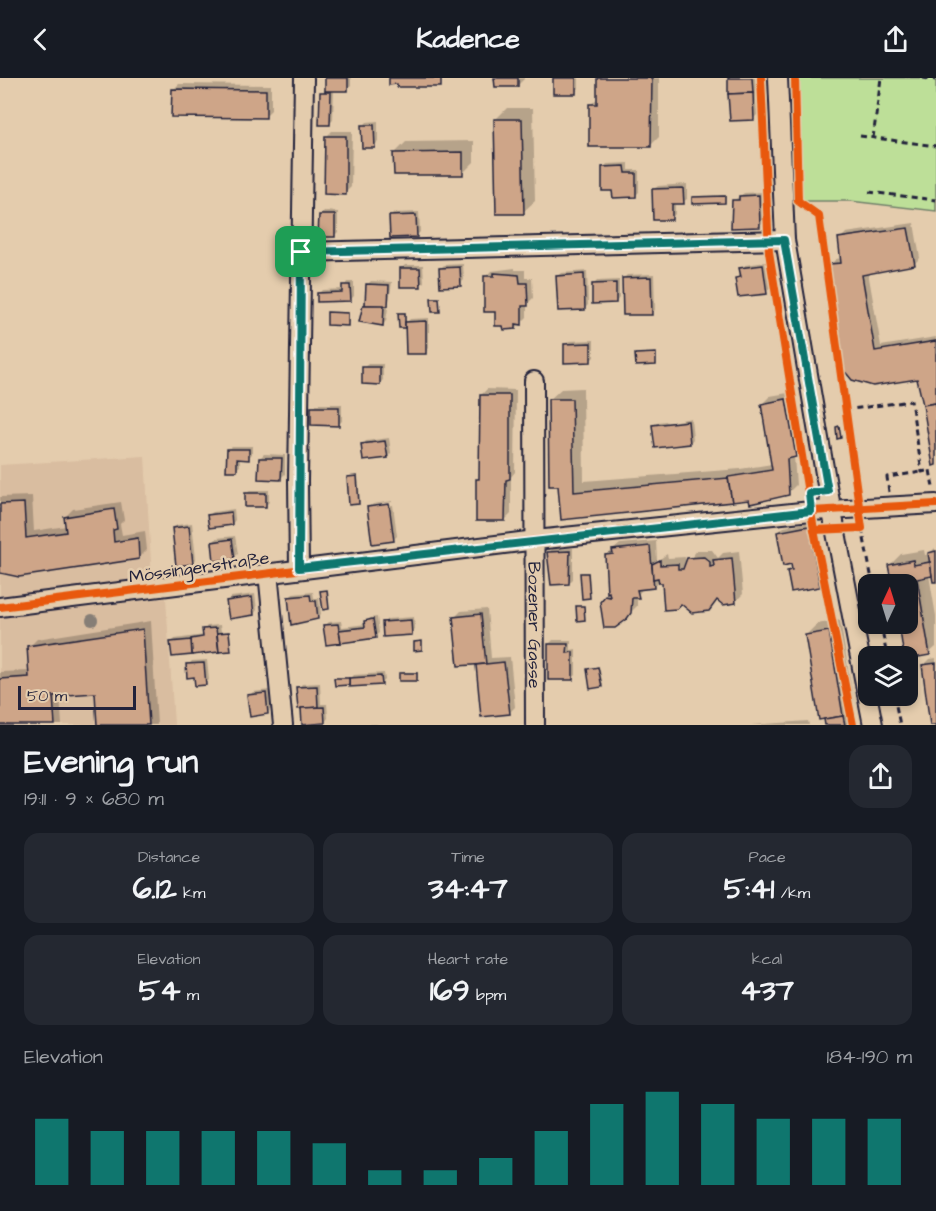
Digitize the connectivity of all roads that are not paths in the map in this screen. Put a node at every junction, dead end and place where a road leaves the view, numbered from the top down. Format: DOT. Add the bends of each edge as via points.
graph roads {
  1 [pos="304,78"];
  2 [pos="778,78"];
  3 [pos="784,240"];
  4 [pos="301,252"];
  5 [pos="534,381"];
  6 [pos="935,497"];
  7 [pos="832,510"];
  8 [pos="536,540"];
  9 [pos="299,568"];
  10 [pos="268,573"];
  11 [pos="0,608"];
  12 [pos="283,725"];
  13 [pos="536,725"];
  14 [pos="873,725"];
  1 -- 4 [label="street"];
  2 -- 3 [label="street"];
  3 -- 4 [label="street"];
  3 -- 7 [label="street"];
  4 -- 9 [label="street"];
  5 -- 8 [label="street, Bozener Gasse"];
  6 -- 7 [label="street, Mössingerstraße" via="891,507"];
  7 -- 8 [label="street, Mössingerstraße"];
  7 -- 14 [label="street"];
  8 -- 9 [label="street, Mössingerstraße"];
  8 -- 13 [label="street, Bozener Gasse"];
  9 -- 10 [label="street, Mössingerstraße"];
  10 -- 11 [label="street, Mössingerstraße"];
  10 -- 12 [label="street"];
}
